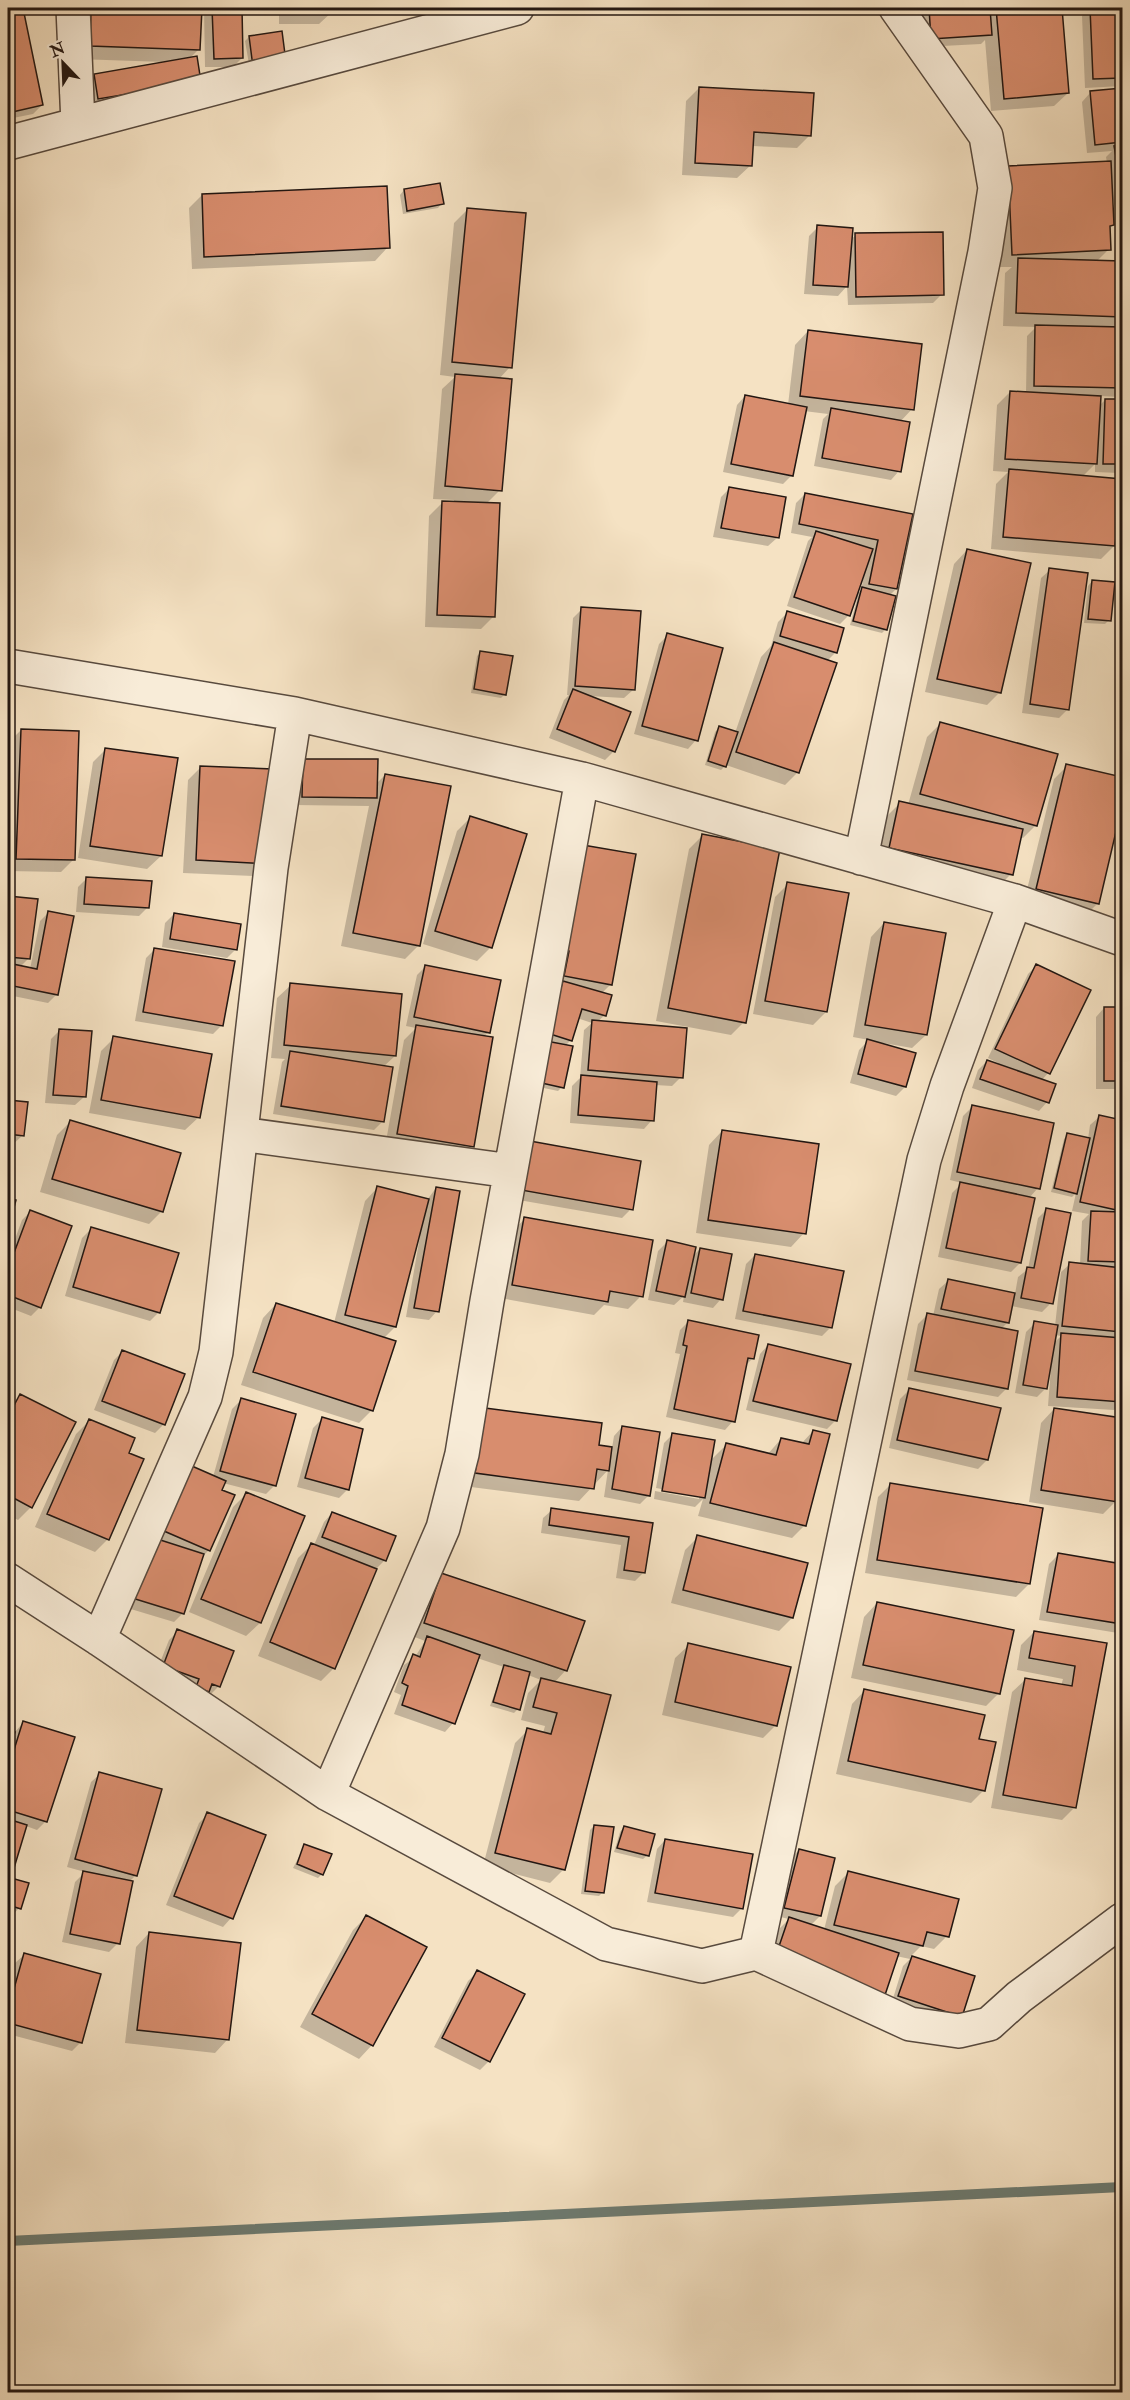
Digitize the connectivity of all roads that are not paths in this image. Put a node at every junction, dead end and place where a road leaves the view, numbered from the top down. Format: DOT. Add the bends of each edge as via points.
graph roads {
  1 [pos="73,8"];
  2 [pos="517,8"];
  3 [pos="896,8"];
  4 [pos="78,124"];
  5 [pos="8,143"];
  6 [pos="8,666"];
  7 [pos="295,714"];
  8 [pos="582,779"];
  9 [pos="861,858"];
  10 [pos="1015,901"];
  11 [pos="1122,939"];
  12 [pos="241,1134"];
  13 [pos="510,1171"];
  14 [pos="8,1580"];
  15 [pos="99,1639"];
  16 [pos="328,1794"];
  17 [pos="1122,1920"];
  18 [pos="756,1953"];
  1 -- 4 [label="street"];
  2 -- 4 [label="street"];
  3 -- 9 [label="street" via="986,136 995,188"];
  4 -- 5 [label="street"];
  6 -- 7 [label="street"];
  7 -- 8 [label="street"];
  7 -- 12 [label="street" via="271,868"];
  8 -- 9 [label="street"];
  8 -- 13 [label="street"];
  9 -- 10 [label="street"];
  10 -- 11 [label="street"];
  10 -- 18 [label="street" via="946,1086 924,1160"];
  12 -- 13 [label="street"];
  12 -- 15 [label="street" via="216,1352 205,1397"];
  13 -- 16 [label="street" via="462,1454 443,1528"];
  14 -- 15 [label="street"];
  15 -- 16 [label="street"];
  16 -- 18 [label="street" via="606,1944 702,1966"];
  17 -- 18 [label="street" via="989,2024 959,2031 910,2024"];
}
